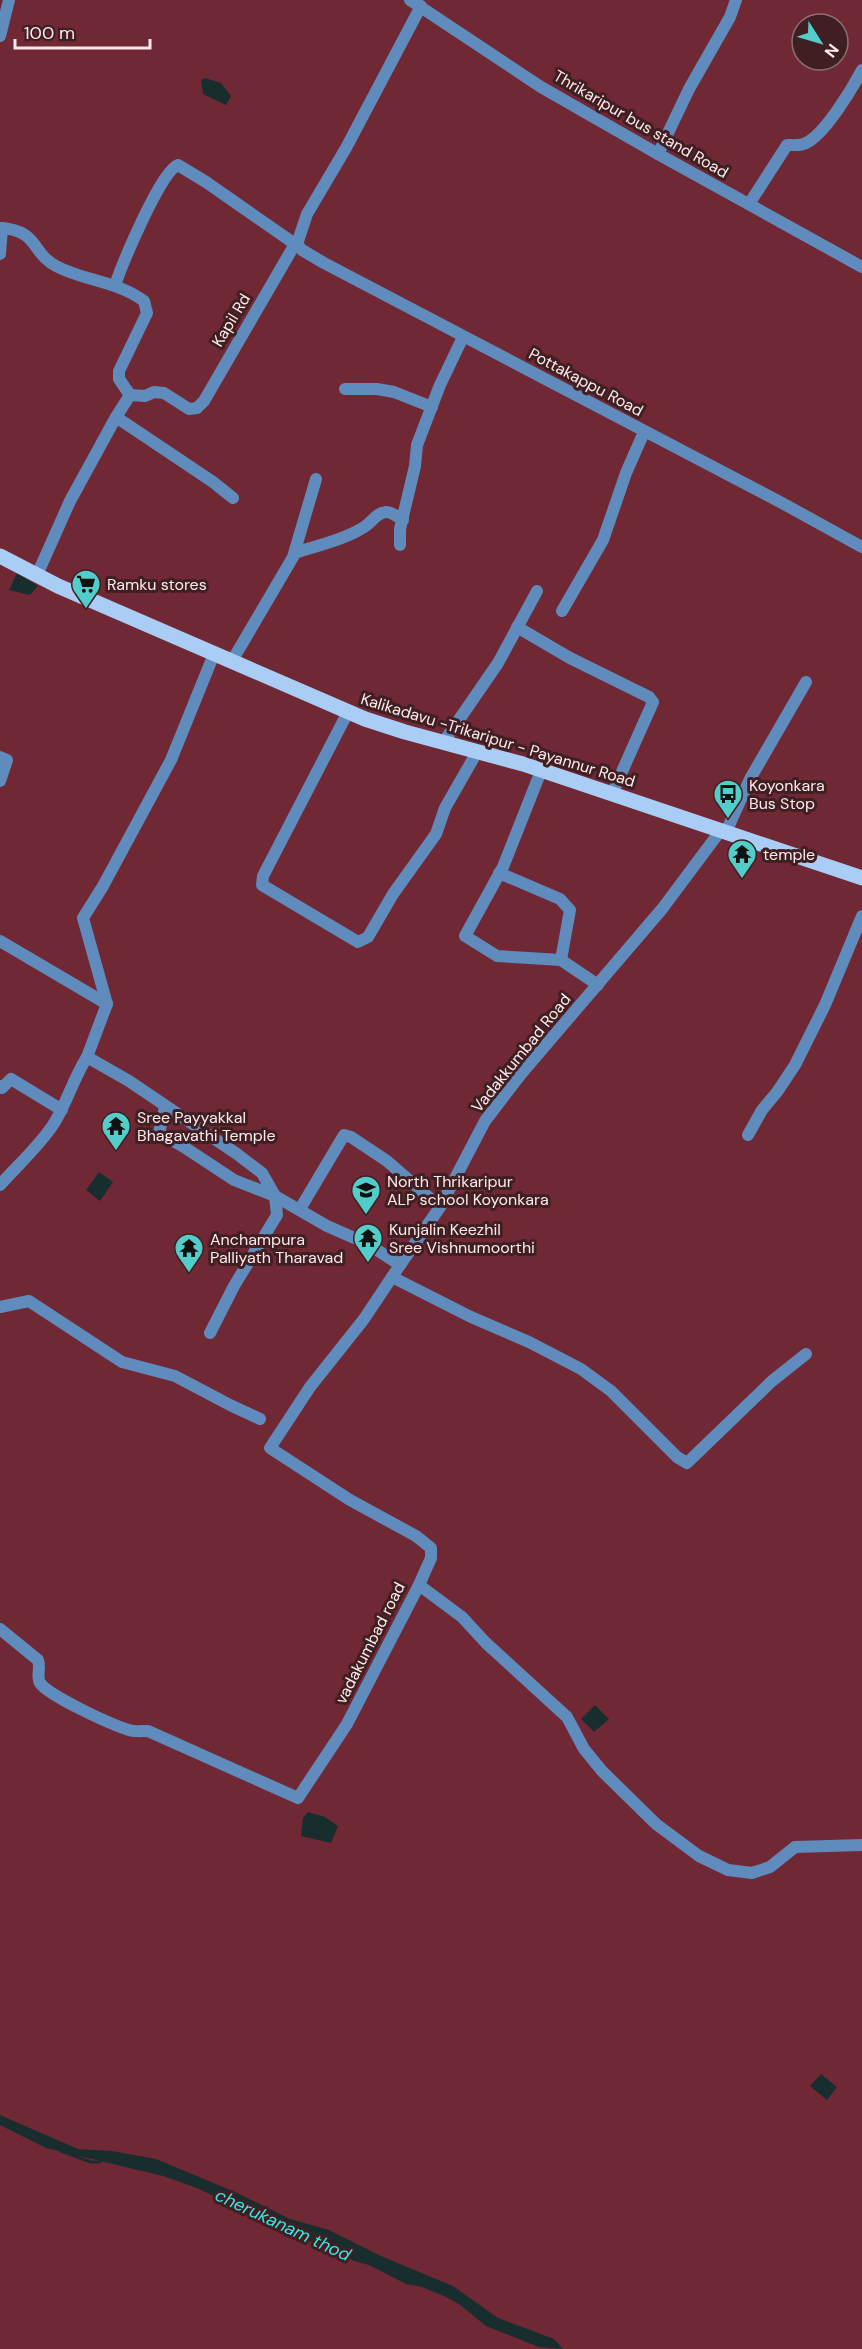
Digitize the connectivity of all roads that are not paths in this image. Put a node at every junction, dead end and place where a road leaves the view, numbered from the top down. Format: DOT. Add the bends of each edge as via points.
graph roads {
  1 [pos="9,0"];
  2 [pos="736,0"];
  3 [pos="416,3"];
  4 [pos="0,36"];
  5 [pos="862,70"];
  6 [pos="658,154"];
  7 [pos="749,204"];
  8 [pos="1,228"];
  9 [pos="296,244"];
  10 [pos="0,254"];
  11 [pos="862,267"];
  12 [pos="115,285"];
  13 [pos="463,337"];
  14 [pos="345,390"];
  15 [pos="130,395"];
  16 [pos="432,407"];
  17 [pos="116,417"];
  18 [pos="644,432"];
  19 [pos="316,479"];
  20 [pos="233,498"];
  21 [pos="403,520"];
  22 [pos="400,546"];
  23 [pos="862,547"];
  24 [pos="295,553"];
  25 [pos="0,556"];
  26 [pos="36,575"];
  27 [pos="537,591"];
  28 [pos="562,611"];
  29 [pos="517,627"];
  30 [pos="214,654"];
  31 [pos="232,661"];
  32 [pos="806,682"];
  33 [pos="348,712"];
  34 [pos="443,743"];
  35 [pos="477,752"];
  36 [pos="0,757"];
  37 [pos="541,771"];
  38 [pos="0,782"];
  39 [pos="612,794"];
  40 [pos="724,831"];
  41 [pos="499,873"];
  42 [pos="862,878"];
  43 [pos="862,916"];
  44 [pos="0,941"];
  45 [pos="561,960"];
  46 [pos="598,985"];
  47 [pos="108,1004"];
  48 [pos="87,1057"];
  49 [pos="0,1086"];
  50 [pos="165,1107"];
  51 [pos="62,1110"];
  52 [pos="748,1135"];
  53 [pos="0,1185"];
  54 [pos="275,1196"];
  55 [pos="440,1207"];
  56 [pos="300,1209"];
  57 [pos="400,1265"];
  58 [pos="392,1277"];
  59 [pos="0,1306"];
  60 [pos="210,1333"];
  61 [pos="806,1354"];
  62 [pos="260,1419"];
  63 [pos="419,1585"];
  64 [pos="0,1629"];
  65 [pos="862,1845"];
  1 -- 4 [label="street"];
  2 -- 6 [label="street"];
  3 -- 6 [label="street, Thrikaripur bus stand Road" via="541,87"];
  3 -- 9 [label="street, Kapil Rd" via="346,148 307,214"];
  5 -- 7 [label="street" via="839,109 813,138 806,144 787,145"];
  6 -- 7 [label="street, Thrikaripur bus stand Road"];
  7 -- 11 [label="street, Thrikaripur bus stand Road"];
  8 -- 10 [label="street"];
  8 -- 12 [label="street" via="16,229 29,237 55,266"];
  9 -- 12 [label="street, Pottakappu Road" via="178,165 171,169 148,209"];
  9 -- 13 [label="street, Pottakappu Road"];
  9 -- 15 [label="street, Kapil Rd" via="197,408 189,409 164,393"];
  12 -- 15 [label="street" via="136,295 147,306 119,371 119,379"];
  13 -- 16 [label="street"];
  13 -- 18 [label="street, Pottakappu Road"];
  14 -- 16 [label="street" via="394,392"];
  15 -- 17 [label="street"];
  16 -- 21 [label="street" via="417,445"];
  17 -- 20 [label="street"];
  17 -- 26 [label="street" via="70,501"];
  18 -- 23 [label="street, Pottakappu Road"];
  18 -- 28 [label="street" via="603,540"];
  19 -- 24 [label="street"];
  21 -- 22 [label="street"];
  21 -- 24 [label="street" via="384,512 366,526"];
  24 -- 31 [label="street"];
  25 -- 26 [label="main road, Kalikadavu -Trikaripur - Payannur Road"];
  26 -- 30 [label="main road, Kalikadavu -Trikaripur - Payannur Road"];
  27 -- 29 [label="street"];
  29 -- 34 [label="street" via="498,663"];
  29 -- 39 [label="street" via="653,702"];
  30 -- 31 [label="main road, Kalikadavu -Trikaripur - Payannur Road"];
  30 -- 47 [label="street" via="171,760 83,918"];
  31 -- 33 [label="main road, Kalikadavu -Trikaripur - Payannur Road"];
  32 -- 40 [label="street, Vadakkumbad Road"];
  33 -- 34 [label="main road, Kalikadavu -Trikaripur - Payannur Road"];
  33 -- 35 [label="street" via="263,876 262,885 358,942 368,937 436,834 445,808"];
  34 -- 35 [label="main road, Kalikadavu -Trikaripur - Payannur Road"];
  35 -- 37 [label="main road, Kalikadavu -Trikaripur - Payannur Road"];
  36 -- 38 [label="street" via="7,760"];
  37 -- 39 [label="main road, Kalikadavu -Trikaripur - Payannur Road"];
  37 -- 41 [label="street"];
  39 -- 40 [label="main road, Kalikadavu -Trikaripur - Payannur Road"];
  40 -- 42 [label="main road, Kalikadavu -Trikaripur - Payannur Road"];
  40 -- 46 [label="street, Vadakkumbad Road"];
  41 -- 45 [label="street" via="560,899 570,910"];
  41 -- 45 [label="street" via="465,936 497,956"];
  43 -- 52 [label="street" via="795,1065"];
  44 -- 47 [label="street"];
  45 -- 46 [label="street"];
  46 -- 55 [label="street, Vadakkumbad Road" via="485,1121"];
  47 -- 48 [label="street"];
  48 -- 50 [label="street"];
  48 -- 51 [label="street"];
  49 -- 51 [label="street" via="11,1079"];
  50 -- 54 [label="street" via="262,1173"];
  50 -- 54 [label="street" via="159,1133 234,1180"];
  51 -- 53 [label="street" via="52,1127"];
  54 -- 56 [label="street"];
  54 -- 60 [label="street" via="277,1215"];
  55 -- 56 [label="street" via="387,1161 344,1135"];
  55 -- 57 [label="street, Vadakkumbad Road"];
  56 -- 57 [label="street"];
  57 -- 58 [label="street, vadakumbad road"];
  58 -- 61 [label="street" via="581,1369 611,1391 687,1463 772,1381"];
  58 -- 63 [label="street, vadakumbad road" via="270,1448 350,1500 429,1544 431,1558"];
  59 -- 62 [label="street" via="29,1301 122,1362 175,1376"];
  63 -- 64 [label="street, vadakumbad road" via="347,1724 298,1798 148,1731 130,1731 67,1702 40,1683 38,1660"];
  63 -- 65 [label="street" via="462,1617 567,1717 584,1749 602,1771 657,1824 699,1856 728,1870 753,1873 770,1867 795,1847"];
}
